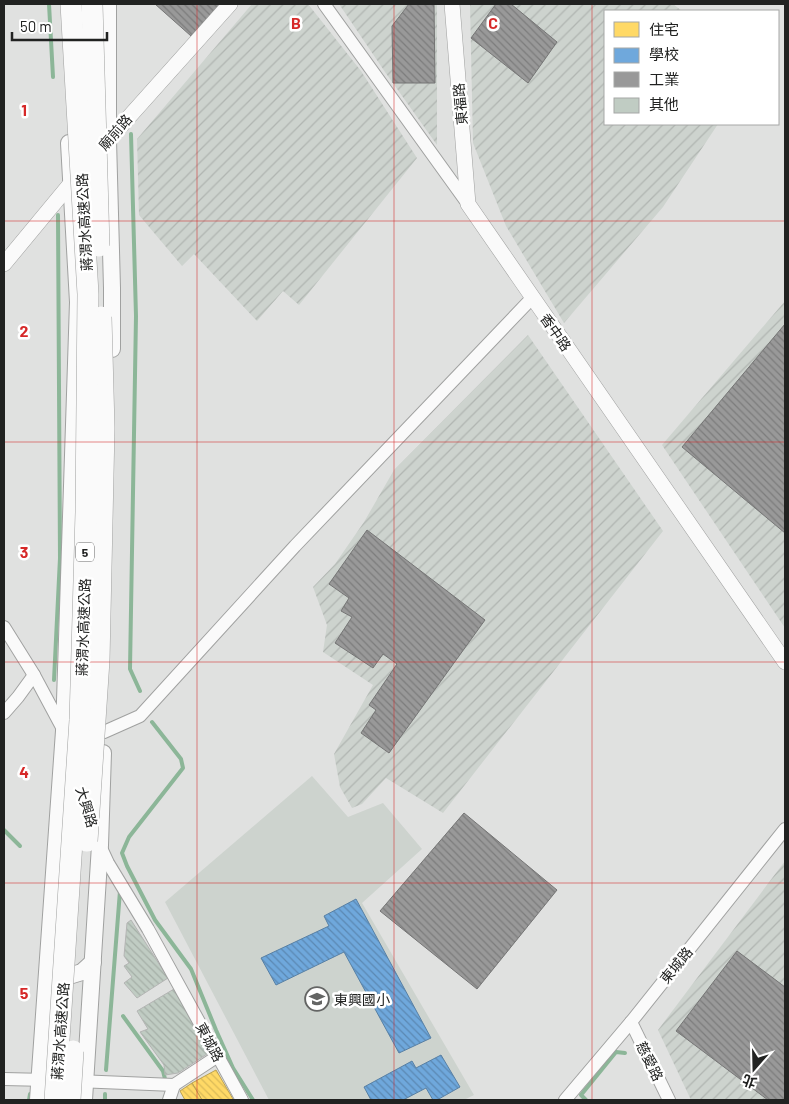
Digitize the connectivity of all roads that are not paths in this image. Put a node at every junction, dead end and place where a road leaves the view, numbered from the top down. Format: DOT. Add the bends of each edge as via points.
graph roads {
  1 [pos="66,4"];
  2 [pos="71,4"];
  3 [pos="92,4"];
  4 [pos="108,4"];
  5 [pos="230,4"];
  6 [pos="324,4"];
  7 [pos="452,4"];
  8 [pos="108,140"];
  9 [pos="70,184"];
  10 [pos="468,204"];
  11 [pos="4,264"];
  12 [pos="533,297"];
  13 [pos="68,604"];
  14 [pos="108,608"];
  15 [pos="4,627"];
  16 [pos="785,662"];
  17 [pos="34,676"];
  18 [pos="4,713"];
  19 [pos="64,731"];
  20 [pos="104,732"];
  21 [pos="785,829"];
  22 [pos="100,845"];
  23 [pos="48,958"];
  24 [pos="93,962"];
  25 [pos="178,983"];
  26 [pos="631,1022"];
  27 [pos="218,1056"];
  28 [pos="4,1079"];
  29 [pos="40,1080"];
  30 [pos="86,1081"];
  31 [pos="174,1086"];
  32 [pos="38,1100"];
  33 [pos="55,1100"];
  34 [pos="70,1100"];
  35 [pos="84,1100"];
  36 [pos="168,1100"];
  37 [pos="242,1100"];
  38 [pos="565,1100"];
  39 [pos="669,1100"];
  1 -- 9 [label="main road"];
  2 -- 33 [label="highway, 蔣渭水高速公路 / 5, bridge" via="88,294 86,512 80,720"];
  3 -- 34 [label="highway, 蔣渭水高速公路 / 5, bridge" via="104,428 99,660"];
  4 -- 8 [label="main road"];
  5 -- 8 [label="street, 廟前路"];
  6 -- 10 [label="street, 香中路"];
  7 -- 10 [label="street, 東福路"];
  8 -- 9 [label="street, 廟前路"];
  8 -- 14 [label="main road" via="112,288"];
  9 -- 11 [label="street, 廟前路"];
  9 -- 13 [label="main road" via="78,302"];
  10 -- 12 [label="street, 香中路"];
  12 -- 16 [label="street, 香中路"];
  12 -- 20 [label="street" via="295,546 140,716"];
  13 -- 14 [label="main road" via="79,591 88,588 97,593"];
  13 -- 19 [label="main road"];
  14 -- 20 [label="main road"];
  15 -- 17 [label="street, 大興路"];
  17 -- 18 [label="street"];
  17 -- 19 [label="street, 大興路"];
  19 -- 22 [label="street, 大興路"];
  19 -- 23 [label="main road"];
  20 -- 22 [label="main road"];
  21 -- 26 [label="street, 東城路"];
  22 -- 24 [label="main road"];
  22 -- 25 [label="street, 大興路"];
  23 -- 24 [label="main road" via="56,971 69,976 82,972"];
  23 -- 29 [label="main road"];
  24 -- 30 [label="main road"];
  25 -- 27 [label="street, 東城路"];
  26 -- 38 [label="street, 東城路"];
  26 -- 39 [label="street, 慈愛路"];
  27 -- 31 [label="street"];
  27 -- 37 [label="street, 東城路"];
  28 -- 29 [label="street"];
  29 -- 30 [label="street"];
  29 -- 32 [label="main road"];
  30 -- 31 [label="street"];
  30 -- 35 [label="main road"];
  31 -- 36 [label="street"];
}
